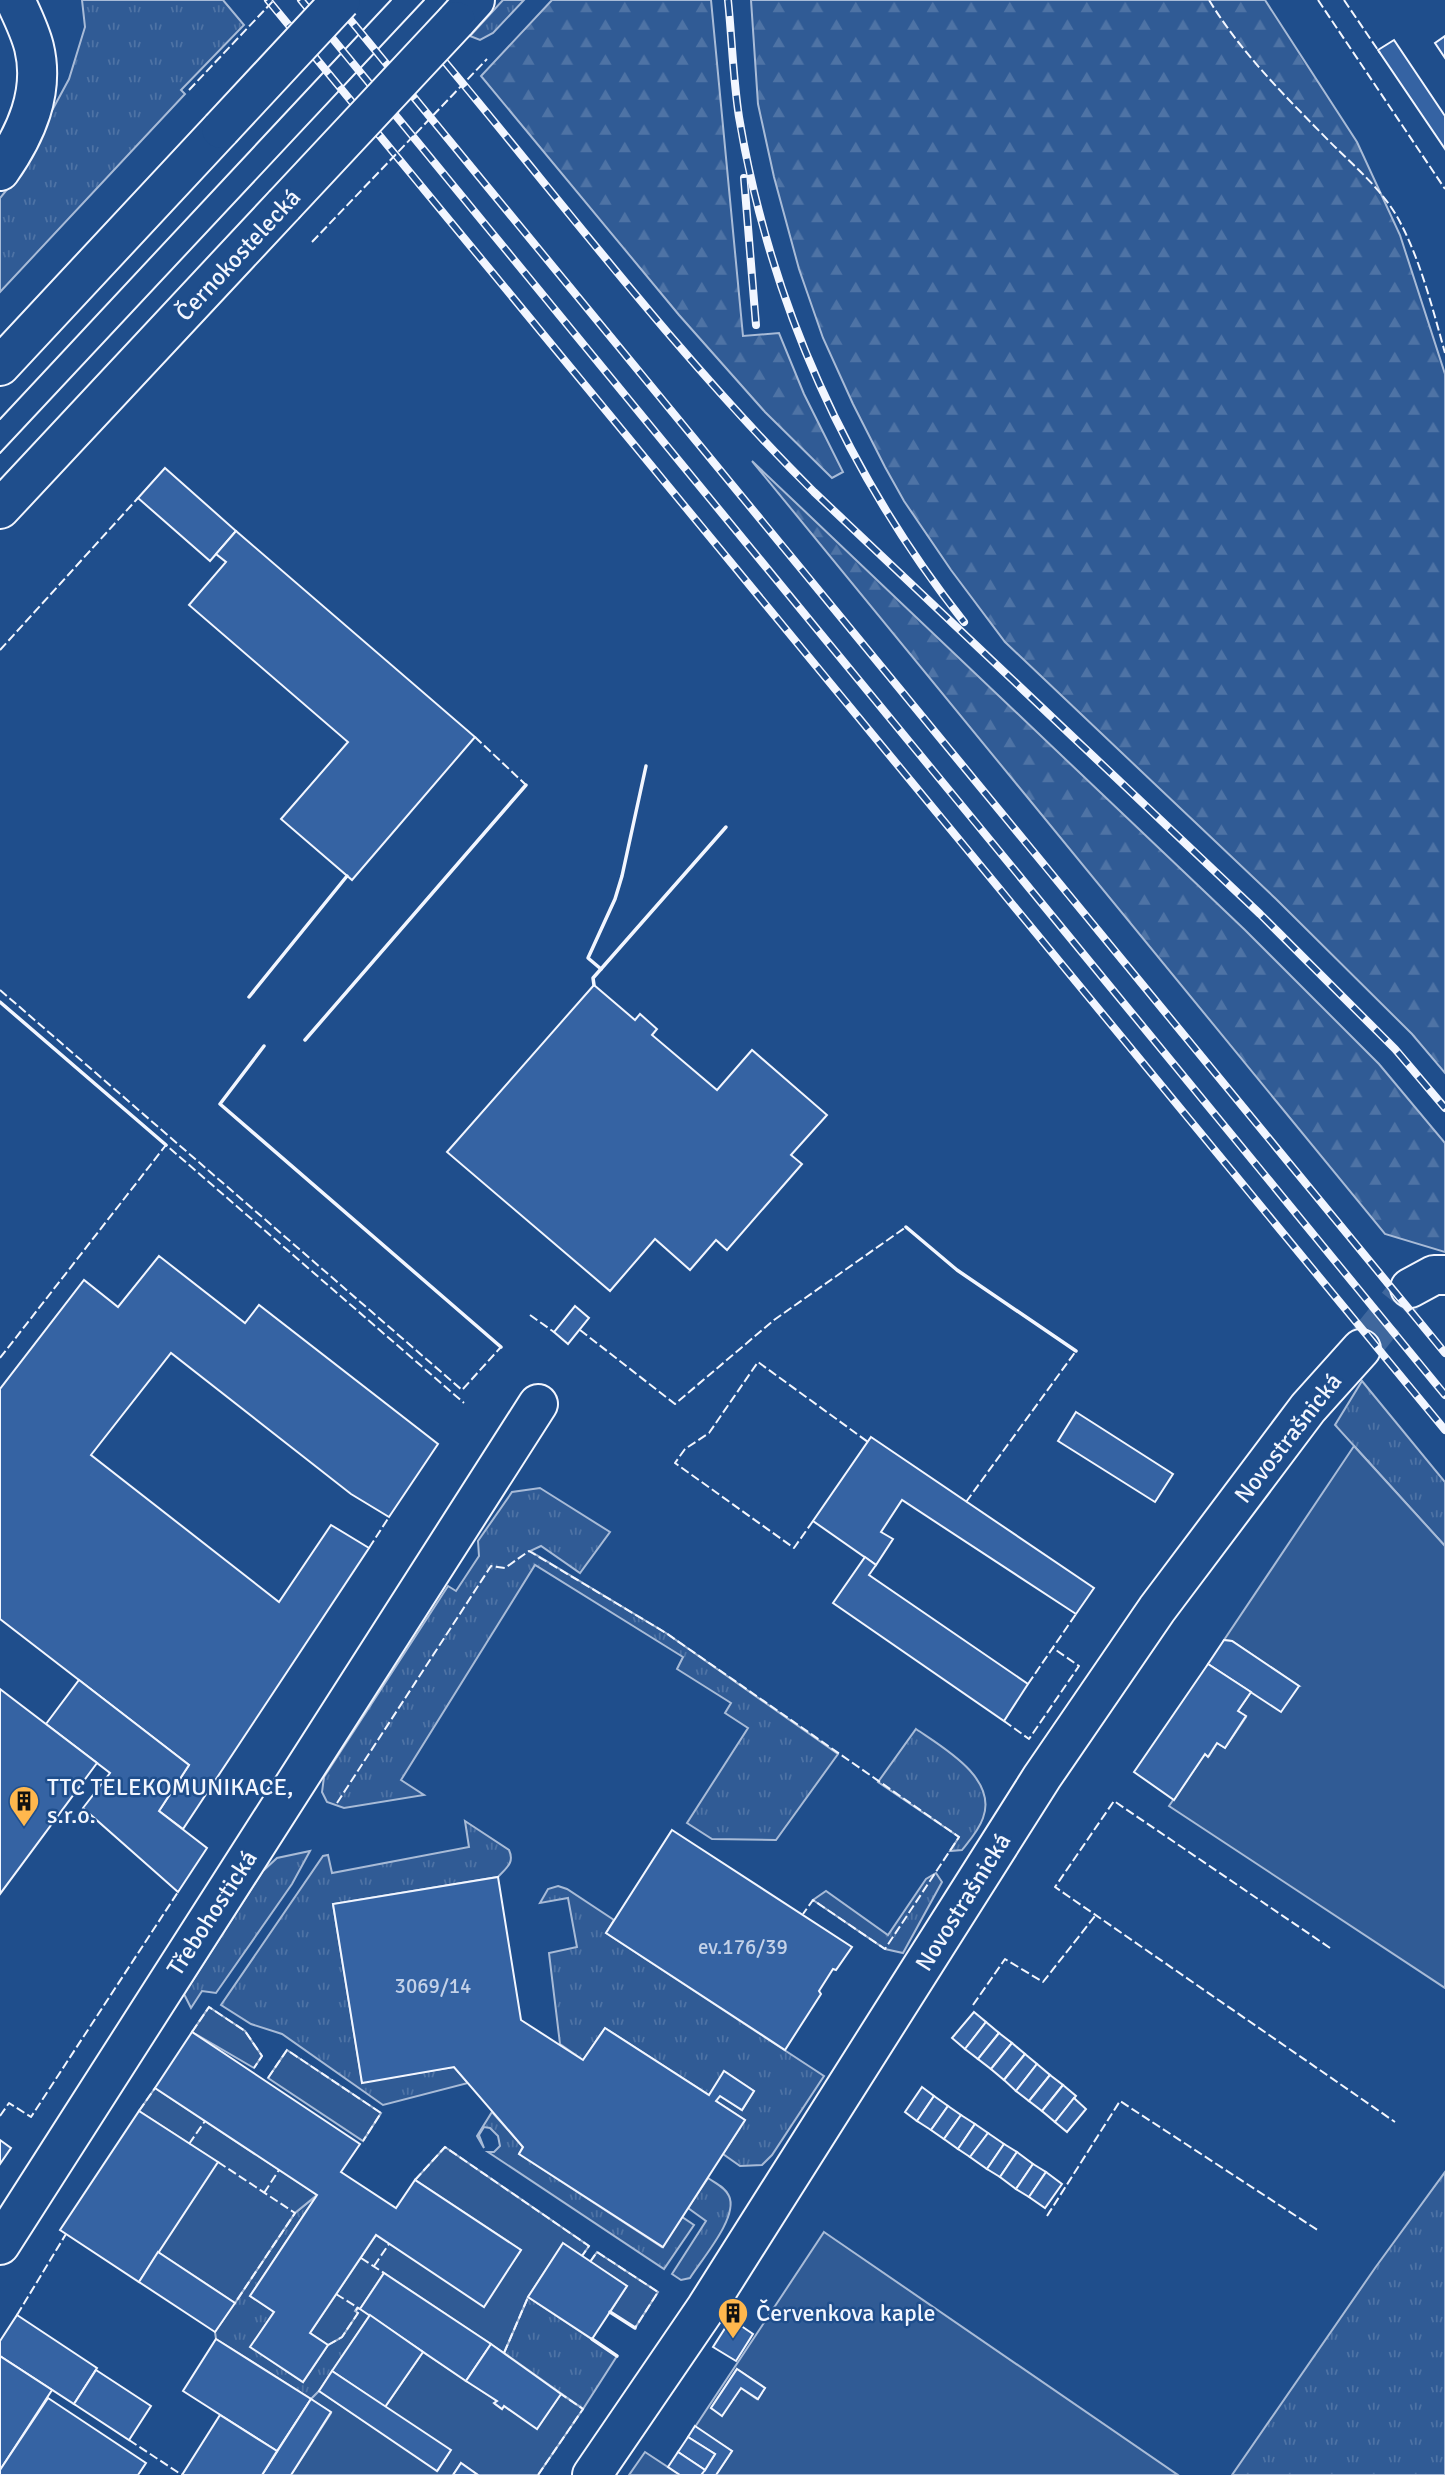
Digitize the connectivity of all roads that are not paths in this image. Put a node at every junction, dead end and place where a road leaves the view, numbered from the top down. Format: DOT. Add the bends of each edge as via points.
graph roads {
  1 [pos="15,0"];
  2 [pos="341,0"];
  3 [pos="466,10"];
  4 [pos="0,171"];
  5 [pos="0,366"];
  6 [pos="0,509"];
  7 [pos="1445,1275"];
  8 [pos="1410,1288"];
  9 [pos="1361,1349"];
  10 [pos="538,1404"];
  11 [pos="0,2245"];
  12 [pos="592,2475"];
  1 -- 4 [label="street" via="34,45 37,80 23,135"];
  2 -- 5 [label="street, bridge"];
  3 -- 6 [label="street, Černokostelecká, bridge"];
  7 -- 8 [label="street" via="1434,1275"];
  9 -- 12 [label="street, Novostrašnická" via="1308,1408 1157,1609 1049,1766 706,2308"];
  10 -- 11 [label="street, Třebohostická"];
}
